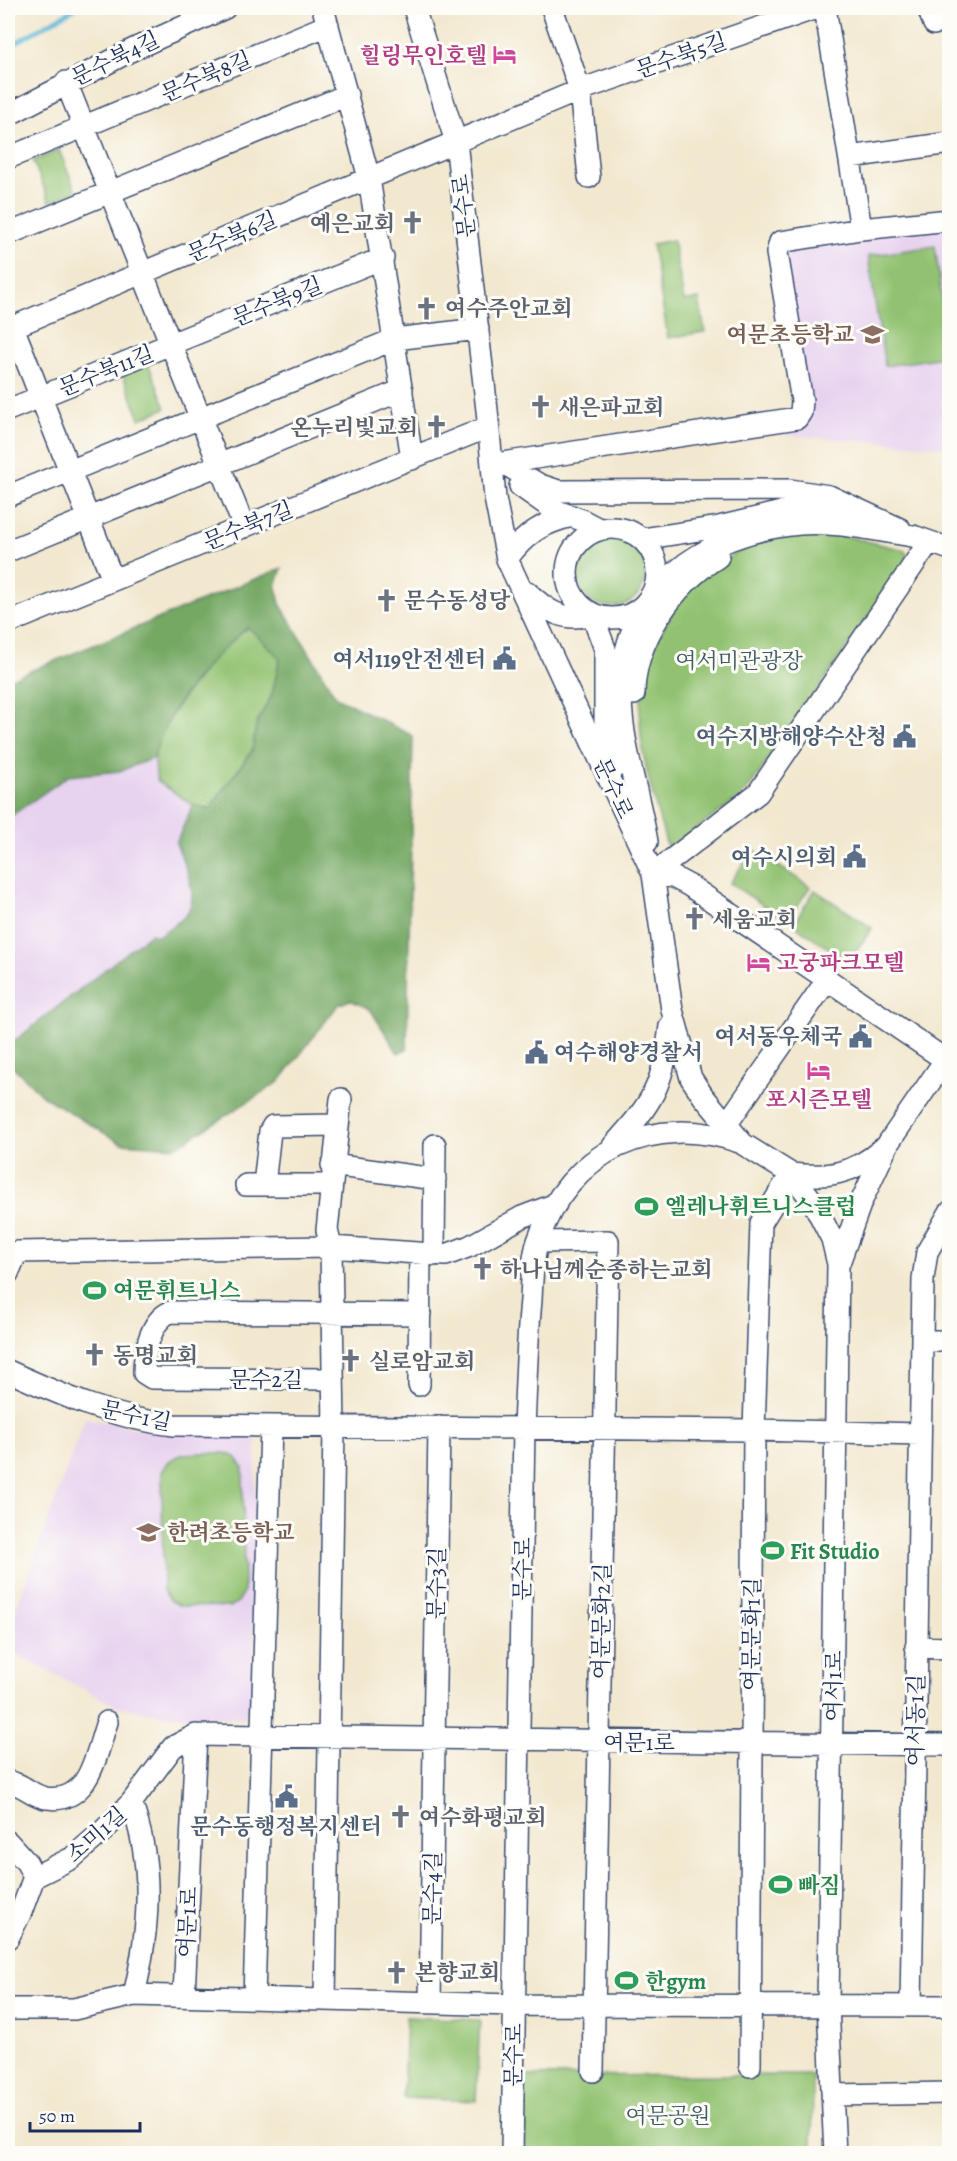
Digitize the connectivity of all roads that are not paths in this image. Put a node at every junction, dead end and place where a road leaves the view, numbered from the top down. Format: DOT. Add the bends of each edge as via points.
graph roads {
  1 [pos="225,8"];
  2 [pos="414,8"];
  3 [pos="552,8"];
  4 [pos="816,8"];
  5 [pos="825,8"];
  6 [pos="325,16"];
  7 [pos="66,82"];
  8 [pos="580,90"];
  9 [pos="347,95"];
  10 [pos="8,115"];
  11 [pos="85,126"];
  12 [pos="456,142"];
  13 [pos="950,143"];
  14 [pos="849,157"];
  15 [pos="8,158"];
  16 [pos="589,177"];
  17 [pos="369,178"];
  18 [pos="112,193"];
  19 [pos="950,220"];
  20 [pos="861,229"];
  21 [pos="8,234"];
  22 [pos="382,258"];
  23 [pos="144,273"];
  24 [pos="10,328"];
  25 [pos="478,329"];
  26 [pos="394,339"];
  27 [pos="171,344"];
  28 [pos="402,390"];
  29 [pos="40,397"];
  30 [pos="8,410"];
  31 [pos="200,418"];
  32 [pos="488,419"];
  33 [pos="412,459"];
  34 [pos="503,463"];
  35 [pos="219,464"];
  36 [pos="70,470"];
  37 [pos="8,496"];
  38 [pos="495,498"];
  39 [pos="563,513"];
  40 [pos="88,517"];
  41 [pos="244,527"];
  42 [pos="774,527"];
  43 [pos="599,529"];
  44 [pos="642,538"];
  45 [pos="936,544"];
  46 [pos="8,550"];
  47 [pos="515,574"];
  48 [pos="113,580"];
  49 [pos="652,594"];
  50 [pos="592,614"];
  51 [pos="8,624"];
  52 [pos="618,798"];
  53 [pos="641,805"];
  54 [pos="653,874"];
  55 [pos="827,980"];
  56 [pos="672,1010"];
  57 [pos="948,1058"];
  58 [pos="341,1099"];
  59 [pos="338,1125"];
  60 [pos="726,1125"];
  61 [pos="889,1142"];
  62 [pos="743,1144"];
  63 [pos="435,1145"];
  64 [pos="610,1149"];
  65 [pos="791,1174"];
  66 [pos="332,1175"];
  67 [pos="435,1179"];
  68 [pos="556,1204"];
  69 [pos="950,1212"];
  70 [pos="538,1242"];
  71 [pos="331,1247"];
  72 [pos="427,1255"];
  73 [pos="838,1264"];
  74 [pos="8,1273"];
  75 [pos="332,1313"];
  76 [pos="420,1314"];
  77 [pos="922,1341"];
  78 [pos="950,1341"];
  79 [pos="8,1371"];
  80 [pos="333,1379"];
  81 [pos="419,1385"];
  82 [pos="271,1427"];
  83 [pos="334,1427"];
  84 [pos="439,1427"];
  85 [pos="524,1427"];
  86 [pos="605,1429"];
  87 [pos="754,1430"];
  88 [pos="836,1432"];
  89 [pos="920,1434"];
  90 [pos="916,1647"];
  91 [pos="950,1648"];
  92 [pos="107,1722"];
  93 [pos="262,1734"];
  94 [pos="196,1735"];
  95 [pos="330,1736"];
  96 [pos="434,1738"];
  97 [pos="519,1740"];
  98 [pos="599,1742"];
  99 [pos="750,1742"];
  100 [pos="832,1743"];
  101 [pos="915,1745"];
  102 [pos="950,1745"];
  103 [pos="8,1782"];
  104 [pos="131,1803"];
  105 [pos="8,1842"];
  106 [pos="34,1877"];
  107 [pos="8,1938"];
  108 [pos="134,1995"];
  109 [pos="184,1996"];
  110 [pos="254,1998"];
  111 [pos="326,2000"];
  112 [pos="430,2002"];
  113 [pos="514,2005"];
  114 [pos="594,2005"];
  115 [pos="748,2005"];
  116 [pos="828,2005"];
  117 [pos="911,2006"];
  118 [pos="950,2006"];
  119 [pos="8,2009"];
  120 [pos="750,2066"];
  121 [pos="593,2072"];
  122 [pos="950,2093"];
  123 [pos="832,2095"];
  124 [pos="512,2154"];
  125 [pos="835,2154"];
  1 -- 7 [label="street, 문수북4길"];
  2 -- 12 [label="street, 문수로"];
  3 -- 8 [label="street"];
  4 -- 8 [label="street, 문수북5길"];
  5 -- 14 [label="street"];
  6 -- 9 [label="street, 문수북8길"];
  6 -- 11 [label="street, 문수북8길"];
  7 -- 10 [label="street, 문수북4길"];
  7 -- 11 [label="street, 문수북11길"];
  8 -- 12 [label="street, 문수북5길"];
  8 -- 16 [label="street"];
  9 -- 17 [label="street, 문수북8길"];
  9 -- 18 [label="street"];
  11 -- 15 [label="street, 문수북8길"];
  11 -- 18 [label="street, 문수북11길"];
  12 -- 17 [label="street, 문수북6길"];
  12 -- 25 [label="street, 문수로"];
  13 -- 14 [label="street"];
  14 -- 20 [label="street"];
  17 -- 22 [label="street"];
  17 -- 23 [label="street, 문수북6길"];
  18 -- 21 [label="street"];
  18 -- 23 [label="street, 문수북11길"];
  19 -- 20 [label="street"];
  20 -- 34 [label="street" via="786,239 778,247 802,401 797,418"];
  22 -- 26 [label="street"];
  22 -- 27 [label="street, 문수북9길"];
  23 -- 24 [label="street, 문수북6길"];
  23 -- 27 [label="street, 문수북11길"];
  24 -- 29 [label="street, 문수북11길"];
  25 -- 26 [label="street"];
  25 -- 32 [label="street, 문수로"];
  26 -- 28 [label="street"];
  26 -- 31 [label="street"];
  27 -- 29 [label="street, 문수북11길"];
  27 -- 31 [label="street, 문수북11길"];
  28 -- 33 [label="street"];
  28 -- 35 [label="street"];
  29 -- 30 [label="street, 문수북11길"];
  29 -- 36 [label="street, 문수북11길"];
  31 -- 35 [label="street, 문수북11길"];
  31 -- 36 [label="street"];
  32 -- 33 [label="street, 문수북7길"];
  32 -- 34 [label="street"];
  32 -- 38 [label="street, 문수로"];
  33 -- 41 [label="street, 문수북7길"];
  34 -- 39 [label="street" via="514,480"];
  34 -- 45 [label="street" via="558,491 790,490 829,496"];
  35 -- 40 [label="street"];
  35 -- 41 [label="street, 문수북11길"];
  36 -- 37 [label="street"];
  36 -- 40 [label="street, 문수북11길"];
  38 -- 39 [label="street"];
  38 -- 47 [label="street, 문수로"];
  39 -- 43 [label="street"];
  39 -- 47 [label="street" via="518,544"];
  40 -- 46 [label="street"];
  40 -- 48 [label="street, 문수북11길"];
  41 -- 48 [label="street, 문수북7길"];
  42 -- 45 [label="street" via="832,525"];
  42 -- 49 [label="street" via="734,536 704,550"];
  42 -- 53 [label="street" via="693,575 653,630 634,685"];
  43 -- 44 [label="street" via="622,528"];
  43 -- 50 [label="street" via="576,544 566,570 573,596"];
  44 -- 45 [label="street" via="810,509 859,517"];
  44 -- 49 [label="street" via="656,566"];
  45 -- 54 [label="street" via="758,793"];
  47 -- 50 [label="street" via="555,614 575,619"];
  47 -- 52 [label="street, 문수로"];
  48 -- 51 [label="street, 문수북7길"];
  49 -- 50 [label="street" via="626,615 606,618"];
  49 -- 53 [label="street" via="624,658 621,695 624,735"];
  50 -- 52 [label="street" via="605,649 605,722"];
  52 -- 54 [label="street, 문수로"];
  53 -- 54 [label="street"];
  54 -- 55 [label="street" via="673,877 690,886"];
  54 -- 56 [label="street, 문수로"];
  55 -- 57 [label="street"];
  55 -- 60 [label="street"];
  56 -- 60 [label="street" via="691,1078"];
  56 -- 64 [label="street" via="666,1060 658,1086"];
  57 -- 61 [label="street"];
  58 -- 59 [label="street, 문수2길"];
  59 -- 66 [label="street, 문수2길"];
  59 -- 66 [label="street" via="273,1126 255,1185"];
  60 -- 62 [label="street"];
  61 -- 65 [label="street" via="862,1165 845,1172"];
  61 -- 73 [label="street"];
  62 -- 64 [label="street, 문수로" via="702,1132 664,1133"];
  62 -- 65 [label="street"];
  63 -- 67 [label="street"];
  64 -- 68 [label="street, 문수로" via="590,1161"];
  65 -- 73 [label="street, 여서1로" via="825,1222"];
  65 -- 87 [label="street, 여문문화1길" via="761,1223"];
  66 -- 67 [label="street"];
  66 -- 71 [label="street, 문수2길" via="327,1234"];
  67 -- 72 [label="street"];
  68 -- 70 [label="street, 문수로"];
  68 -- 72 [label="street" via="460,1250"];
  69 -- 77 [label="street, 여서동1길" via="938,1228 924,1264"];
  70 -- 85 [label="street, 문수로" via="529,1317"];
  70 -- 86 [label="street, 여문문화2길" via="608,1241"];
  71 -- 72 [label="street"];
  71 -- 74 [label="street" via="17,1252"];
  71 -- 75 [label="street, 문수2길"];
  72 -- 76 [label="street"];
  73 -- 88 [label="street, 여서1로"];
  75 -- 76 [label="street, 문수2길"];
  75 -- 80 [label="street, 문수2길"];
  75 -- 80 [label="street, 문수2길" via="167,1313 148,1342 144,1371 152,1378"];
  76 -- 81 [label="street"];
  77 -- 78 [label="street"];
  77 -- 89 [label="street, 여서동1길"];
  79 -- 82 [label="street, 문수1길" via="99,1408 148,1422"];
  80 -- 83 [label="street, 문수2길"];
  82 -- 83 [label="street, 문수1길"];
  82 -- 93 [label="street"];
  83 -- 84 [label="street, 문수1길"];
  83 -- 95 [label="street"];
  84 -- 85 [label="street, 문수1길"];
  84 -- 96 [label="street, 문수3길"];
  85 -- 86 [label="street, 문수1길"];
  85 -- 97 [label="street, 문수로"];
  86 -- 87 [label="street, 문수1길"];
  86 -- 98 [label="street, 여문문화2길"];
  87 -- 88 [label="street, 문수1길"];
  87 -- 99 [label="street, 여문문화1길"];
  88 -- 89 [label="street"];
  88 -- 100 [label="street, 여서1로"];
  89 -- 90 [label="street, 여서동1길"];
  90 -- 91 [label="street"];
  90 -- 101 [label="street, 여서동1길"];
  92 -- 103 [label="street" via="88,1779 77,1791 44,1798 21,1784"];
  93 -- 94 [label="street, 여문1로"];
  93 -- 95 [label="street, 여문1로"];
  93 -- 110 [label="street"];
  94 -- 104 [label="street, 소미1길" via="173,1747"];
  94 -- 109 [label="street, 여문1로"];
  95 -- 96 [label="street, 여문1로"];
  95 -- 111 [label="street"];
  96 -- 97 [label="street, 여문1로"];
  96 -- 112 [label="street, 문수4길"];
  97 -- 98 [label="street, 여문1로"];
  97 -- 113 [label="street, 문수로"];
  98 -- 99 [label="street, 여문1로"];
  98 -- 114 [label="street, 여문문화2길"];
  99 -- 100 [label="street, 여문1로"];
  99 -- 115 [label="street, 여문문화1길"];
  100 -- 101 [label="street, 여문1로"];
  100 -- 116 [label="street, 여서1로"];
  101 -- 102 [label="street, 여문1로"];
  101 -- 117 [label="street, 여서동1길"];
  104 -- 106 [label="street, 소미1길" via="78,1853"];
  104 -- 108 [label="street" via="142,1833 147,1868 146,1943"];
  105 -- 106 [label="street"];
  106 -- 107 [label="street"];
  108 -- 109 [label="street"];
  108 -- 119 [label="street" via="74,2009"];
  109 -- 110 [label="street"];
  110 -- 111 [label="street"];
  111 -- 112 [label="street"];
  112 -- 113 [label="street"];
  113 -- 114 [label="street"];
  113 -- 124 [label="street, 문수로"];
  114 -- 115 [label="street"];
  114 -- 121 [label="street, 여문문화2길"];
  115 -- 116 [label="street"];
  115 -- 120 [label="street, 여문문화1길"];
  116 -- 117 [label="street"];
  116 -- 123 [label="street, 여서1로"];
  117 -- 118 [label="street"];
  122 -- 123 [label="street"];
  123 -- 125 [label="street, 여서1로"];
}
